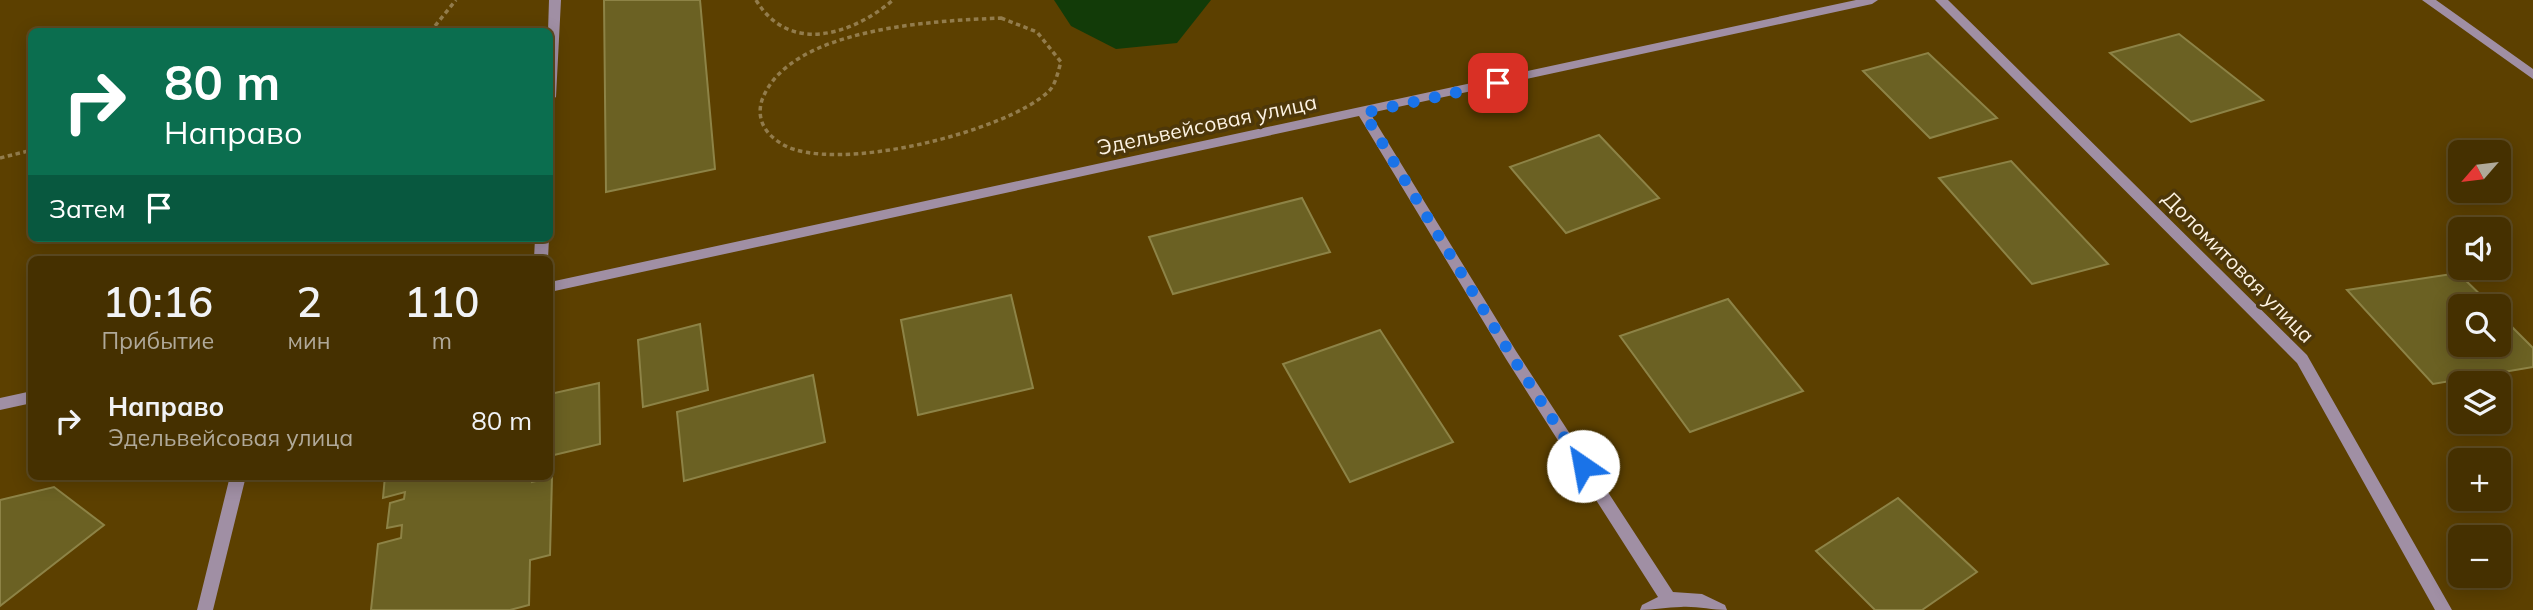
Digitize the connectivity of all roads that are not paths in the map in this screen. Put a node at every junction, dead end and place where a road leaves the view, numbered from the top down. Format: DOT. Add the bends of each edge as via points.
graph roads {
  1 [pos="555,0"];
  2 [pos="1872,0"];
  3 [pos="1941,0"];
  4 [pos="2428,0"];
  5 [pos="553,39"];
  6 [pos="2533,75"];
  7 [pos="1364,113"];
  8 [pos="553,285"];
  9 [pos="28,398"];
  10 [pos="0,404"];
  11 [pos="237,480"];
  12 [pos="1670,600"];
  13 [pos="205,610"];
  14 [pos="1648,610"];
  15 [pos="1719,610"];
  16 [pos="2444,610"];
  1 -- 5 [label="street"];
  2 -- 7 [label="street, Эдельвейсовая улица"];
  3 -- 16 [label="street, Доломитовая улица" via="2302,359"];
  4 -- 6 [label="street"];
  7 -- 8 [label="street, Эдельвейсовая улица"];
  7 -- 12 [label="street" via="1511,355"];
  9 -- 10 [label="street"];
  11 -- 13 [label="street"];
  12 -- 14 [label="street"];
  12 -- 15 [label="street" via="1692,600"];
}
